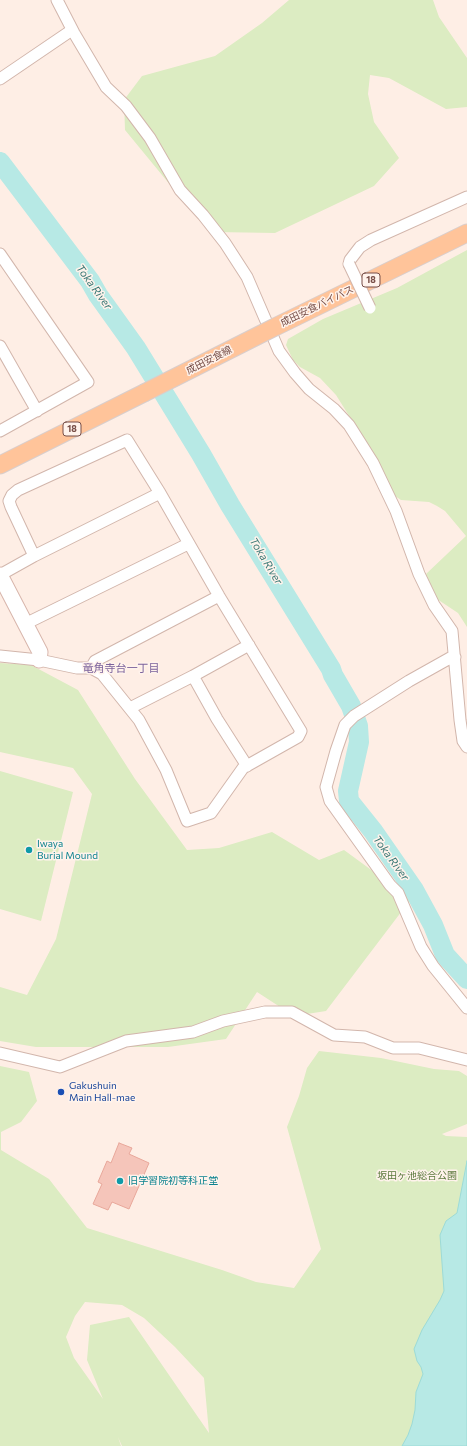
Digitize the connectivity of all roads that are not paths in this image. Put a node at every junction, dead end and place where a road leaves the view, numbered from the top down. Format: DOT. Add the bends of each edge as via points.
graph roads {
  1 [pos="57,0"];
  2 [pos="72,30"];
  3 [pos="0,79"];
  4 [pos="467,197"];
  5 [pos="467,233"];
  6 [pos="0,254"];
  7 [pos="370,308"];
  8 [pos="274,327"];
  9 [pos="0,346"];
  10 [pos="37,411"];
  11 [pos="0,431"];
  12 [pos="0,464"];
  13 [pos="160,493"];
  14 [pos="188,544"];
  15 [pos="34,556"];
  16 [pos="0,575"];
  17 [pos="219,596"];
  18 [pos="25,624"];
  19 [pos="249,646"];
  20 [pos="0,656"];
  21 [pos="455,657"];
  22 [pos="39,660"];
  23 [pos="91,668"];
  24 [pos="193,676"];
  25 [pos="130,708"];
  26 [pos="467,747"];
  27 [pos="247,766"];
  28 [pos="467,1008"];
  29 [pos="0,1053"];
  30 [pos="467,1060"];
  1 -- 2 [label="street"];
  2 -- 3 [label="street"];
  2 -- 21 [label="street" via="106,87 126,106 150,138 180,190 225,244 247,277 279,351 309,389 334,409 349,426 373,463 396,511 422,580 434,605 452,631"];
  4 -- 7 [label="street, bridge" via="360,247 349,264"];
  5 -- 8 [label="main road, 成田安食バイパス / 18"];
  6 -- 10 [label="street" via="88,382"];
  8 -- 12 [label="main road, 成田安食線 / 18, bridge"];
  9 -- 10 [label="street"];
  10 -- 11 [label="street"];
  13 -- 14 [label="street"];
  13 -- 15 [label="street"];
  13 -- 15 [label="street" via="127,440 18,490 9,501"];
  14 -- 17 [label="street"];
  14 -- 18 [label="street"];
  15 -- 16 [label="street"];
  16 -- 18 [label="street"];
  17 -- 19 [label="street"];
  17 -- 23 [label="street" via="95,661"];
  18 -- 22 [label="street" via="40,652"];
  19 -- 24 [label="street"];
  19 -- 27 [label="street" via="301,731 298,737"];
  20 -- 22 [label="street"];
  21 -- 26 [label="street" via="460,720 463,741"];
  21 -- 28 [label="street" via="409,681 354,716 345,725 326,787 330,801 398,893 421,947 433,966"];
  22 -- 23 [label="street" via="77,668"];
  23 -- 25 [label="street" via="102,674"];
  24 -- 25 [label="street"];
  24 -- 27 [label="street"];
  25 -- 27 [label="street" via="166,770 187,820 211,813 242,768"];
  29 -- 30 [label="street" via="60,1067 126,1041 193,1032 223,1021 265,1012 292,1012 334,1035 365,1037 394,1048 419,1048"];
}
